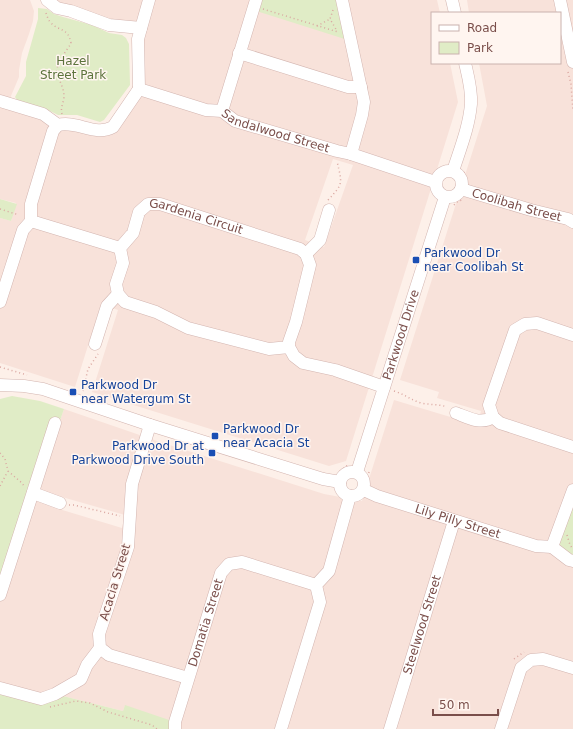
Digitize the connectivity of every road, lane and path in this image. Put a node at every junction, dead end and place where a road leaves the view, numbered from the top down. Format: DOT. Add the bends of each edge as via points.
graph roads {
  1 [pos="47,0"];
  2 [pos="149,0"];
  3 [pos="452,0"];
  4 [pos="560,0"];
  5 [pos="255,3"];
  6 [pos="338,3"];
  7 [pos="455,12"];
  8 [pos="330,19"];
  9 [pos="54,25"];
  10 [pos="317,26"];
  11 [pos="141,28"];
  12 [pos="343,31"];
  13 [pos="239,53"];
  14 [pos="465,64"];
  15 [pos="570,65"];
  16 [pos="361,87"];
  17 [pos="139,89"];
  18 [pos="0,101"];
  19 [pos="222,111"];
  20 [pos="573,111"];
  21 [pos="60,121"];
  22 [pos="351,154"];
  23 [pos="453,171"];
  24 [pos="435,182"];
  25 [pos="461,189"];
  26 [pos="445,197"];
  27 [pos="467,200"];
  28 [pos="0,209"];
  29 [pos="452,209"];
  30 [pos="329,210"];
  31 [pos="19,216"];
  32 [pos="31,221"];
  33 [pos="573,222"];
  34 [pos="120,248"];
  35 [pos="306,254"];
  36 [pos="118,294"];
  37 [pos="0,302"];
  38 [pos="573,335"];
  39 [pos="95,344"];
  40 [pos="289,348"];
  41 [pos="0,367"];
  42 [pos="30,376"];
  43 [pos="0,385"];
  44 [pos="389,389"];
  45 [pos="454,410"];
  46 [pos="493,417"];
  47 [pos="55,423"];
  48 [pos="150,425"];
  49 [pos="573,447"];
  50 [pos="0,453"];
  51 [pos="350,462"];
  52 [pos="369,468"];
  53 [pos="8,471"];
  54 [pos="357,472"];
  55 [pos="340,477"];
  56 [pos="0,486"];
  57 [pos="368,487"];
  58 [pos="573,490"];
  59 [pos="350,496"];
  60 [pos="31,497"];
  61 [pos="63,504"];
  62 [pos="130,519"];
  63 [pos="454,521"];
  64 [pos="569,531"];
  65 [pos="552,547"];
  66 [pos="573,549"];
  67 [pos="573,561"];
  68 [pos="316,585"];
  69 [pos="0,595"];
  70 [pos="100,648"];
  71 [pos="573,668"];
  72 [pos="188,678"];
  73 [pos="0,688"];
  74 [pos="46,707"];
  75 [pos="157,729"];
  76 [pos="175,729"];
  77 [pos="281,729"];
  78 [pos="390,729"];
  79 [pos="501,729"];
  1 -- 11 [label="street" via="57,8 109,25"];
  2 -- 11 [label="street"];
  3 -- 7 [label="street"];
  4 -- 15 [label="street"];
  5 -- 10 [label="path"];
  5 -- 13 [label="street"];
  6 -- 8 [label="path"];
  6 -- 12 [label="street"];
  8 -- 10 [label="path"];
  8 -- 12 [label="path"];
  9 -- 21 [label="path" via="70,36 71,43 59,61 57,71 64,95"];
  10 -- 12 [label="path"];
  11 -- 17 [label="street" via="138,39"];
  12 -- 16 [label="street"];
  13 -- 16 [label="street" via="348,87"];
  13 -- 19 [label="street"];
  14 -- 23 [label="street" via="471,102"];
  15 -- 20 [label="path"];
  16 -- 22 [label="street" via="364,102"];
  17 -- 19 [label="street, Sandalwood Street" via="206,110"];
  17 -- 21 [label="street" via="113,127 106,131"];
  18 -- 21 [label="street"];
  19 -- 22 [label="street, Sandalwood Street" via="235,121"];
  21 -- 32 [label="street" via="53,131 31,204"];
  22 -- 24 [label="street, Sandalwood Street"];
  23 -- 24 [label="street" via="441,173"];
  23 -- 25 [label="street" via="461,178"];
  24 -- 26 [label="street" via="438,192"];
  25 -- 26 [label="street" via="456,195"];
  25 -- 33 [label="street, Coolibah Street"];
  26 -- 44 [label="street, Parkwood Drive"];
  27 -- 29 [label="path" via="458,201"];
  28 -- 31 [label="path"];
  30 -- 35 [label="street" via="320,240"];
  32 -- 34 [label="street"];
  32 -- 37 [label="street" via="23,230"];
  34 -- 35 [label="street, Gardenia Circuit" via="133,233 139,212 148,204 160,204 300,249"];
  34 -- 36 [label="street" via="123,263 116,284"];
  35 -- 40 [label="street" via="310,265"];
  36 -- 39 [label="street" via="107,306"];
  36 -- 40 [label="street" via="125,302 156,312 188,328 262,347"];
  38 -- 46 [label="street" via="537,324 526,324 515,330 490,405"];
  40 -- 44 [label="street" via="304,364 334,370"];
  41 -- 42 [label="path"];
  43 -- 48 [label="street" via="44,389"];
  44 -- 45 [label="path" via="411,400"];
  44 -- 54 [label="street, Parkwood Drive"];
  45 -- 46 [label="street" via="480,422"];
  46 -- 49 [label="street" via="500,423"];
  47 -- 60 [label="street"];
  48 -- 55 [label="street" via="323,479"];
  48 -- 62 [label="street, Acacia Street" via="134,476"];
  50 -- 53 [label="path" via="5,459"];
  51 -- 55 [label="path"];
  52 -- 57 [label="path"];
  53 -- 56 [label="path"];
  53 -- 60 [label="path" via="22,483"];
  54 -- 55 [label="street"];
  54 -- 57 [label="street"];
  55 -- 59 [label="street" via="342,491"];
  57 -- 59 [label="street" via="359,495"];
  57 -- 63 [label="street, Lily Pilly Street" via="377,496"];
  58 -- 65 [label="street"];
  59 -- 68 [label="street" via="329,572"];
  60 -- 61 [label="street"];
  60 -- 69 [label="street"];
  61 -- 62 [label="path"];
  62 -- 70 [label="street, Acacia Street" via="128,547 99,634"];
  63 -- 65 [label="street, Lily Pilly Street" via="536,546"];
  63 -- 78 [label="street, Steelwood Street"];
  64 -- 66 [label="path" via="567,535"];
  65 -- 67 [label="street"];
  68 -- 72 [label="street, Domatia Street" via="242,562 229,564 221,573"];
  68 -- 77 [label="street" via="320,602"];
  70 -- 72 [label="street" via="109,655"];
  70 -- 73 [label="street" via="87,665 81,679 55,694 40,699"];
  71 -- 79 [label="street" via="543,658 531,660 521,668"];
  72 -- 76 [label="street, Domatia Street"];
  74 -- 75 [label="path" via="76,701 90,703"];
}
